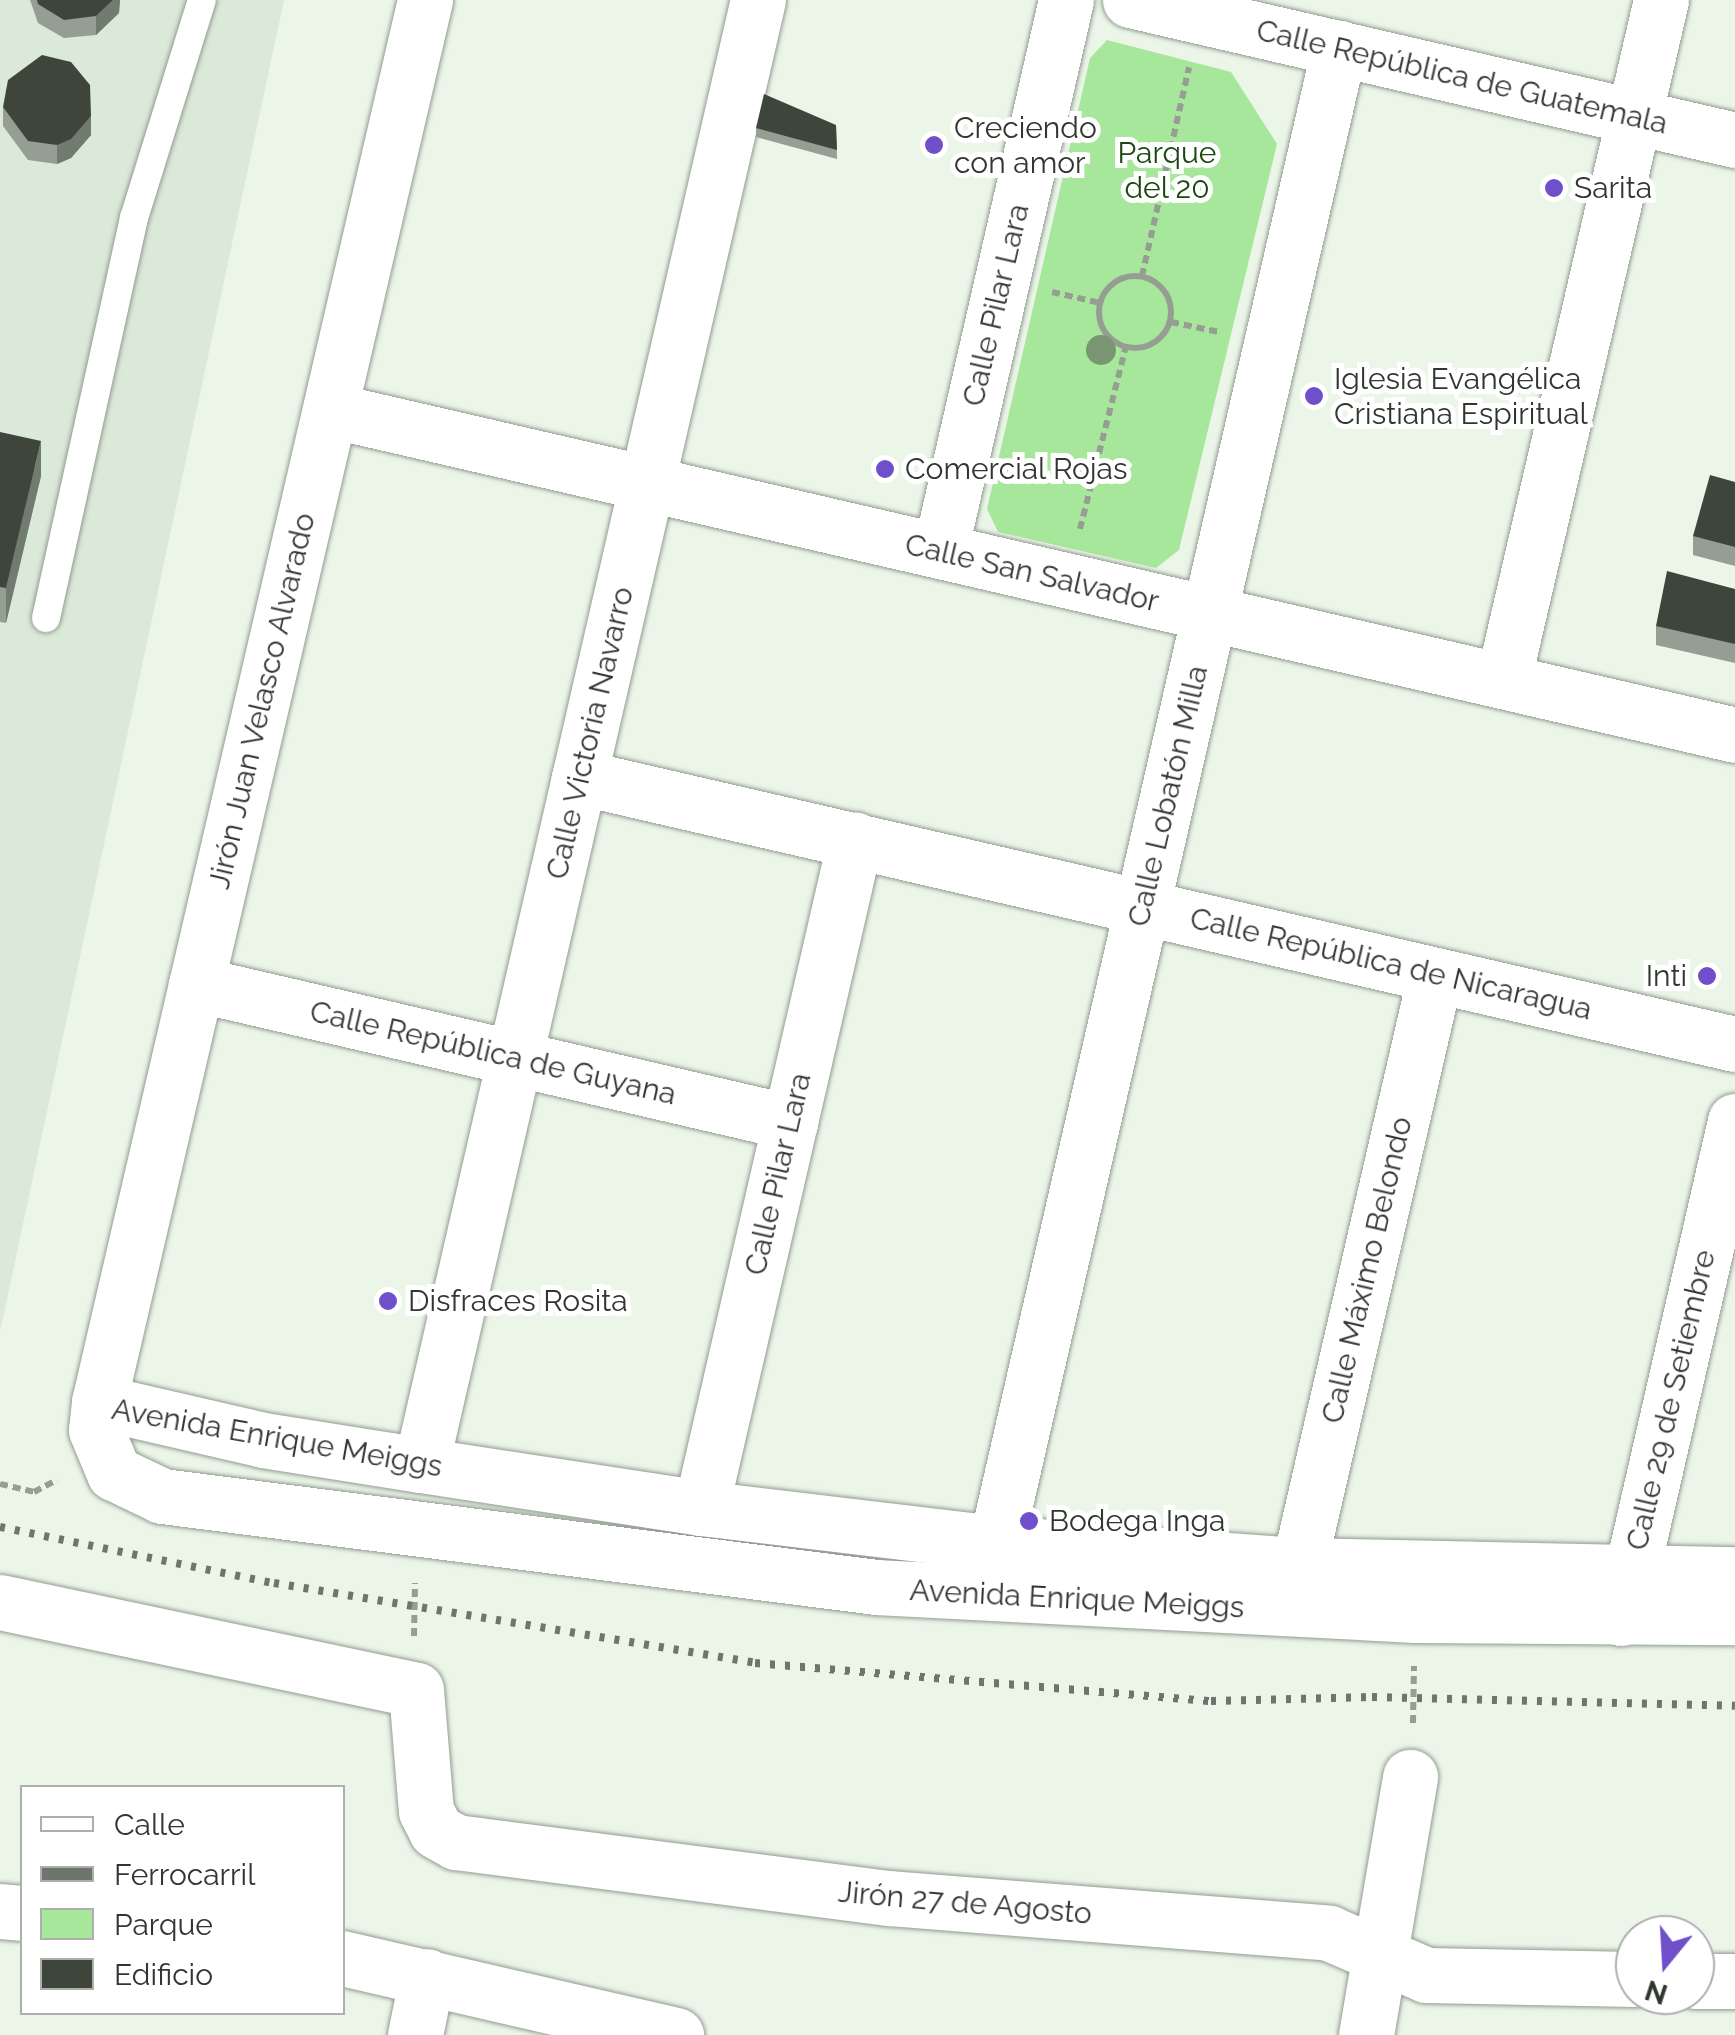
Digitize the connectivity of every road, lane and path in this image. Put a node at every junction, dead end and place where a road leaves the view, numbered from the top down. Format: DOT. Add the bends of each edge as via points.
graph roads {
  1 [pos="202,0"];
  2 [pos="425,0"];
  3 [pos="758,0"];
  4 [pos="1066,0"];
  5 [pos="1130,0"];
  6 [pos="1661,0"];
  7 [pos="1200,16"];
  8 [pos="1340,48"];
  9 [pos="1634,116"];
  10 [pos="1735,140"];
  11 [pos="1142,276"];
  12 [pos="1126,346"];
  13 [pos="330,410"];
  14 [pos="647,483"];
  15 [pos="940,551"];
  16 [pos="1068,580"];
  17 [pos="1210,614"];
  18 [pos="46,618"];
  19 [pos="1503,681"];
  20 [pos="1735,735"];
  21 [pos="579,777"];
  22 [pos="855,840"];
  23 [pos="1142,906"];
  24 [pos="1434,974"];
  25 [pos="196,984"];
  26 [pos="1735,1044"];
  27 [pos="514,1058"];
  28 [pos="1735,1121"];
  29 [pos="790,1122"];
  30 [pos="99,1402"];
  31 [pos="421,1465"];
  32 [pos="701,1508"];
  33 [pos="422,1532"];
  34 [pos="996,1543"];
  35 [pos="1299,1565"];
  36 [pos="1735,1574"];
  37 [pos="1626,1596"];
  38 [pos="0,1602"];
  39 [pos="1415,1614"];
  40 [pos="1735,1617"];
  41 [pos="416,1690"];
  42 [pos="1410,1777"];
  43 [pos="1382,1957"];
  44 [pos="345,1959"];
  45 [pos="427,1976"];
  46 [pos="1615,1979"];
  47 [pos="415,2035"];
  48 [pos="676,2035"];
  49 [pos="1366,2035"];
  1 -- 18 [label="lane" via="134,218"];
  2 -- 13 [label="street, Jirón Juan Velasco Alvarado"];
  3 -- 14 [label="street, Calle Victoria Navarro"];
  4 -- 15 [label="street, Calle Pilar Lara"];
  5 -- 7 [label="street, Calle República de Guatemala"];
  6 -- 9 [label="street"];
  7 -- 8 [label="street, Calle República de Guatemala"];
  7 -- 11 [label="path"];
  8 -- 9 [label="street, Calle República de Guatemala"];
  8 -- 17 [label="street, Calle Lobatón Milla"];
  9 -- 10 [label="street, Calle República de Guatemala"];
  9 -- 19 [label="street"];
  11 -- 12 [label="path" via="1114,282 1100,303 1104,330"];
  11 -- 12 [label="path" via="1168,296 1171,322 1153,344"];
  12 -- 16 [label="path"];
  13 -- 14 [label="street, Calle San Salvador"];
  13 -- 25 [label="street, Jirón Juan Velasco Alvarado"];
  14 -- 15 [label="street, Calle San Salvador"];
  14 -- 21 [label="street, Calle Victoria Navarro"];
  15 -- 16 [label="street, Calle San Salvador"];
  16 -- 17 [label="street, Calle San Salvador"];
  17 -- 19 [label="street, Calle San Salvador"];
  17 -- 23 [label="street, Calle Lobatón Milla"];
  19 -- 20 [label="street, Calle San Salvador"];
  21 -- 22 [label="street, Calle República de Nicaragua"];
  21 -- 27 [label="street, Calle Victoria Navarro"];
  22 -- 23 [label="street, Calle República de Nicaragua"];
  22 -- 29 [label="street, Calle Pilar Lara"];
  23 -- 24 [label="street, Calle República de Nicaragua"];
  23 -- 34 [label="street, Calle Lobatón Milla"];
  24 -- 26 [label="street, Calle República de Nicaragua"];
  24 -- 35 [label="street, Calle Máximo Belondo"];
  25 -- 27 [label="street, Calle República de Guyana"];
  25 -- 30 [label="street, Jirón Juan Velasco Alvarado"];
  27 -- 29 [label="street, Calle República de Guyana"];
  27 -- 31 [label="street, Calle Victoria Navarro"];
  28 -- 37 [label="street, Calle 29 de Setiembre"];
  29 -- 32 [label="street, Calle Pilar Lara"];
  30 -- 31 [label="street, Avenida Enrique Meiggs" via="263,1440"];
  30 -- 33 [label="street, Avenida Enrique Meiggs" via="102,1456 137,1489"];
  31 -- 32 [label="street, Avenida Enrique Meiggs"];
  32 -- 34 [label="street, Avenida Enrique Meiggs"];
  33 -- 39 [label="street, Avenida Enrique Meiggs" via="951,1593"];
  33 -- 41 [label="path" via="414,1605"];
  34 -- 35 [label="street, Avenida Enrique Meiggs"];
  35 -- 37 [label="street, Avenida Enrique Meiggs"];
  36 -- 37 [label="street, Avenida Enrique Meiggs"];
  37 -- 39 [label="street, Avenida Enrique Meiggs"];
  37 -- 40 [label="street, Avenida Enrique Meiggs"];
  38 -- 41 [label="street"];
  39 -- 42 [label="path"];
  41 -- 43 [label="street, Jirón 27 de Agosto" via="426,1812 436,1831 456,1842 889,1898 1330,1934"];
  42 -- 43 [label="street"];
  43 -- 46 [label="street, Jirón 27 de Agosto" via="1426,1975"];
  43 -- 49 [label="street"];
  44 -- 45 [label="street"];
  45 -- 47 [label="street"];
  45 -- 48 [label="street"];
}
